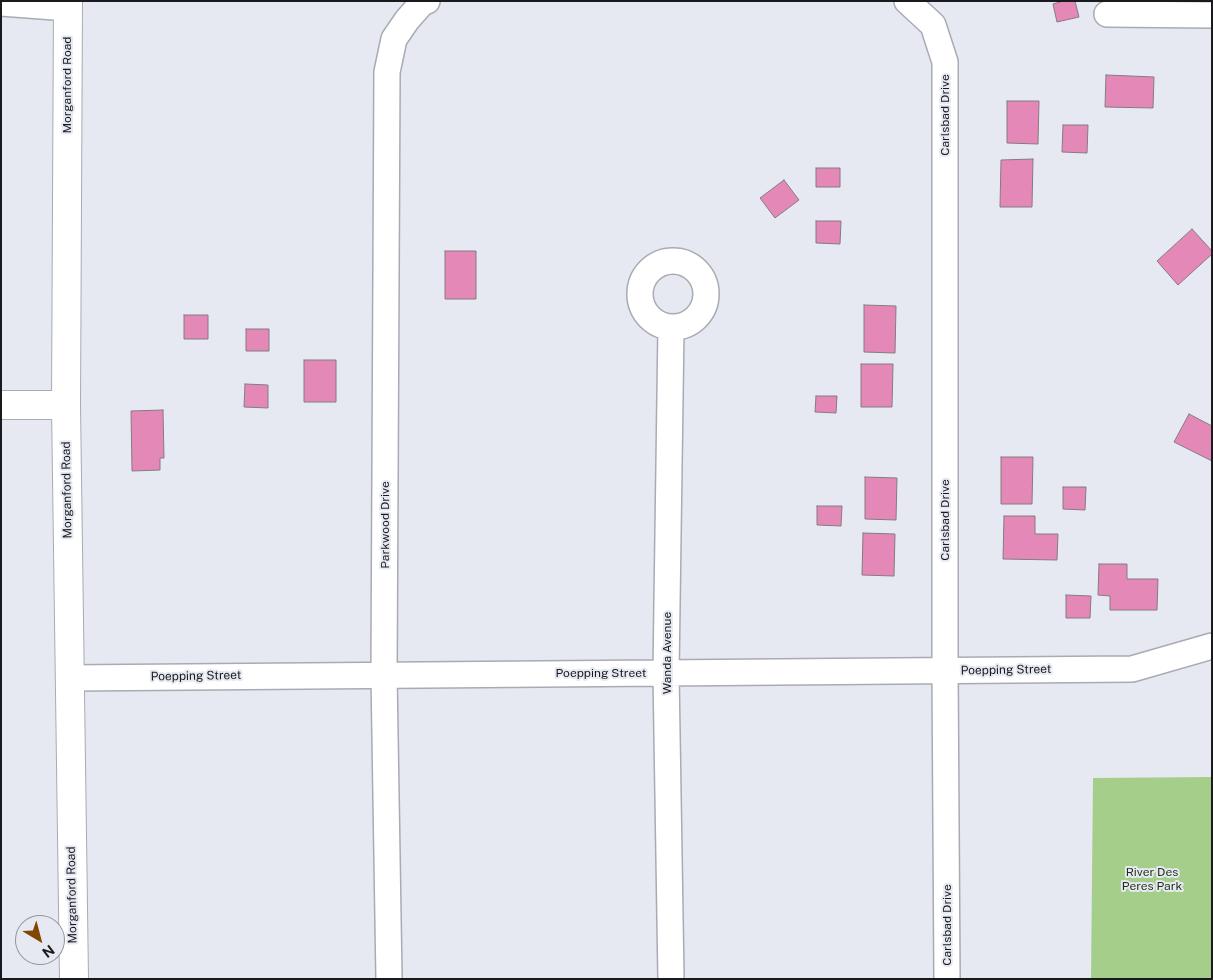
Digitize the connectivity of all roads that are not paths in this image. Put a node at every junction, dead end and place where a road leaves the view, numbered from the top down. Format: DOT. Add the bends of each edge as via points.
graph roads {
  1 [pos="427,1"];
  2 [pos="907,1"];
  3 [pos="1,2"];
  4 [pos="68,5"];
  5 [pos="1106,14"];
  6 [pos="1212,15"];
  7 [pos="671,327"];
  8 [pos="66,405"];
  9 [pos="1,406"];
  10 [pos="1212,646"];
  11 [pos="945,670"];
  12 [pos="666,673"];
  13 [pos="384,674"];
  14 [pos="70,678"];
  15 [pos="74,979"];
  16 [pos="389,979"];
  17 [pos="670,979"];
  18 [pos="948,979"];
  1 -- 13 [label="street, Parkwood Drive" via="407,20 394,39 387,72"];
  2 -- 11 [label="street, Carlsbad Drive" via="933,25 946,62"];
  3 -- 4 [label="street"];
  4 -- 8 [label="main road, Morganford Road"];
  5 -- 6 [label="street"];
  7 -- 12 [label="street, Wanda Avenue"];
  8 -- 9 [label="main road"];
  8 -- 14 [label="main road, Morganford Road"];
  10 -- 11 [label="street, Poepping Street" via="1132,668"];
  11 -- 12 [label="street, Poepping Street"];
  11 -- 18 [label="street, Carlsbad Drive"];
  12 -- 13 [label="street, Poepping Street"];
  12 -- 17 [label="street, Wanda Avenue"];
  13 -- 14 [label="street, Poepping Street"];
  13 -- 16 [label="street, Parkwood Drive"];
  14 -- 15 [label="main road, Morganford Road"];
}
